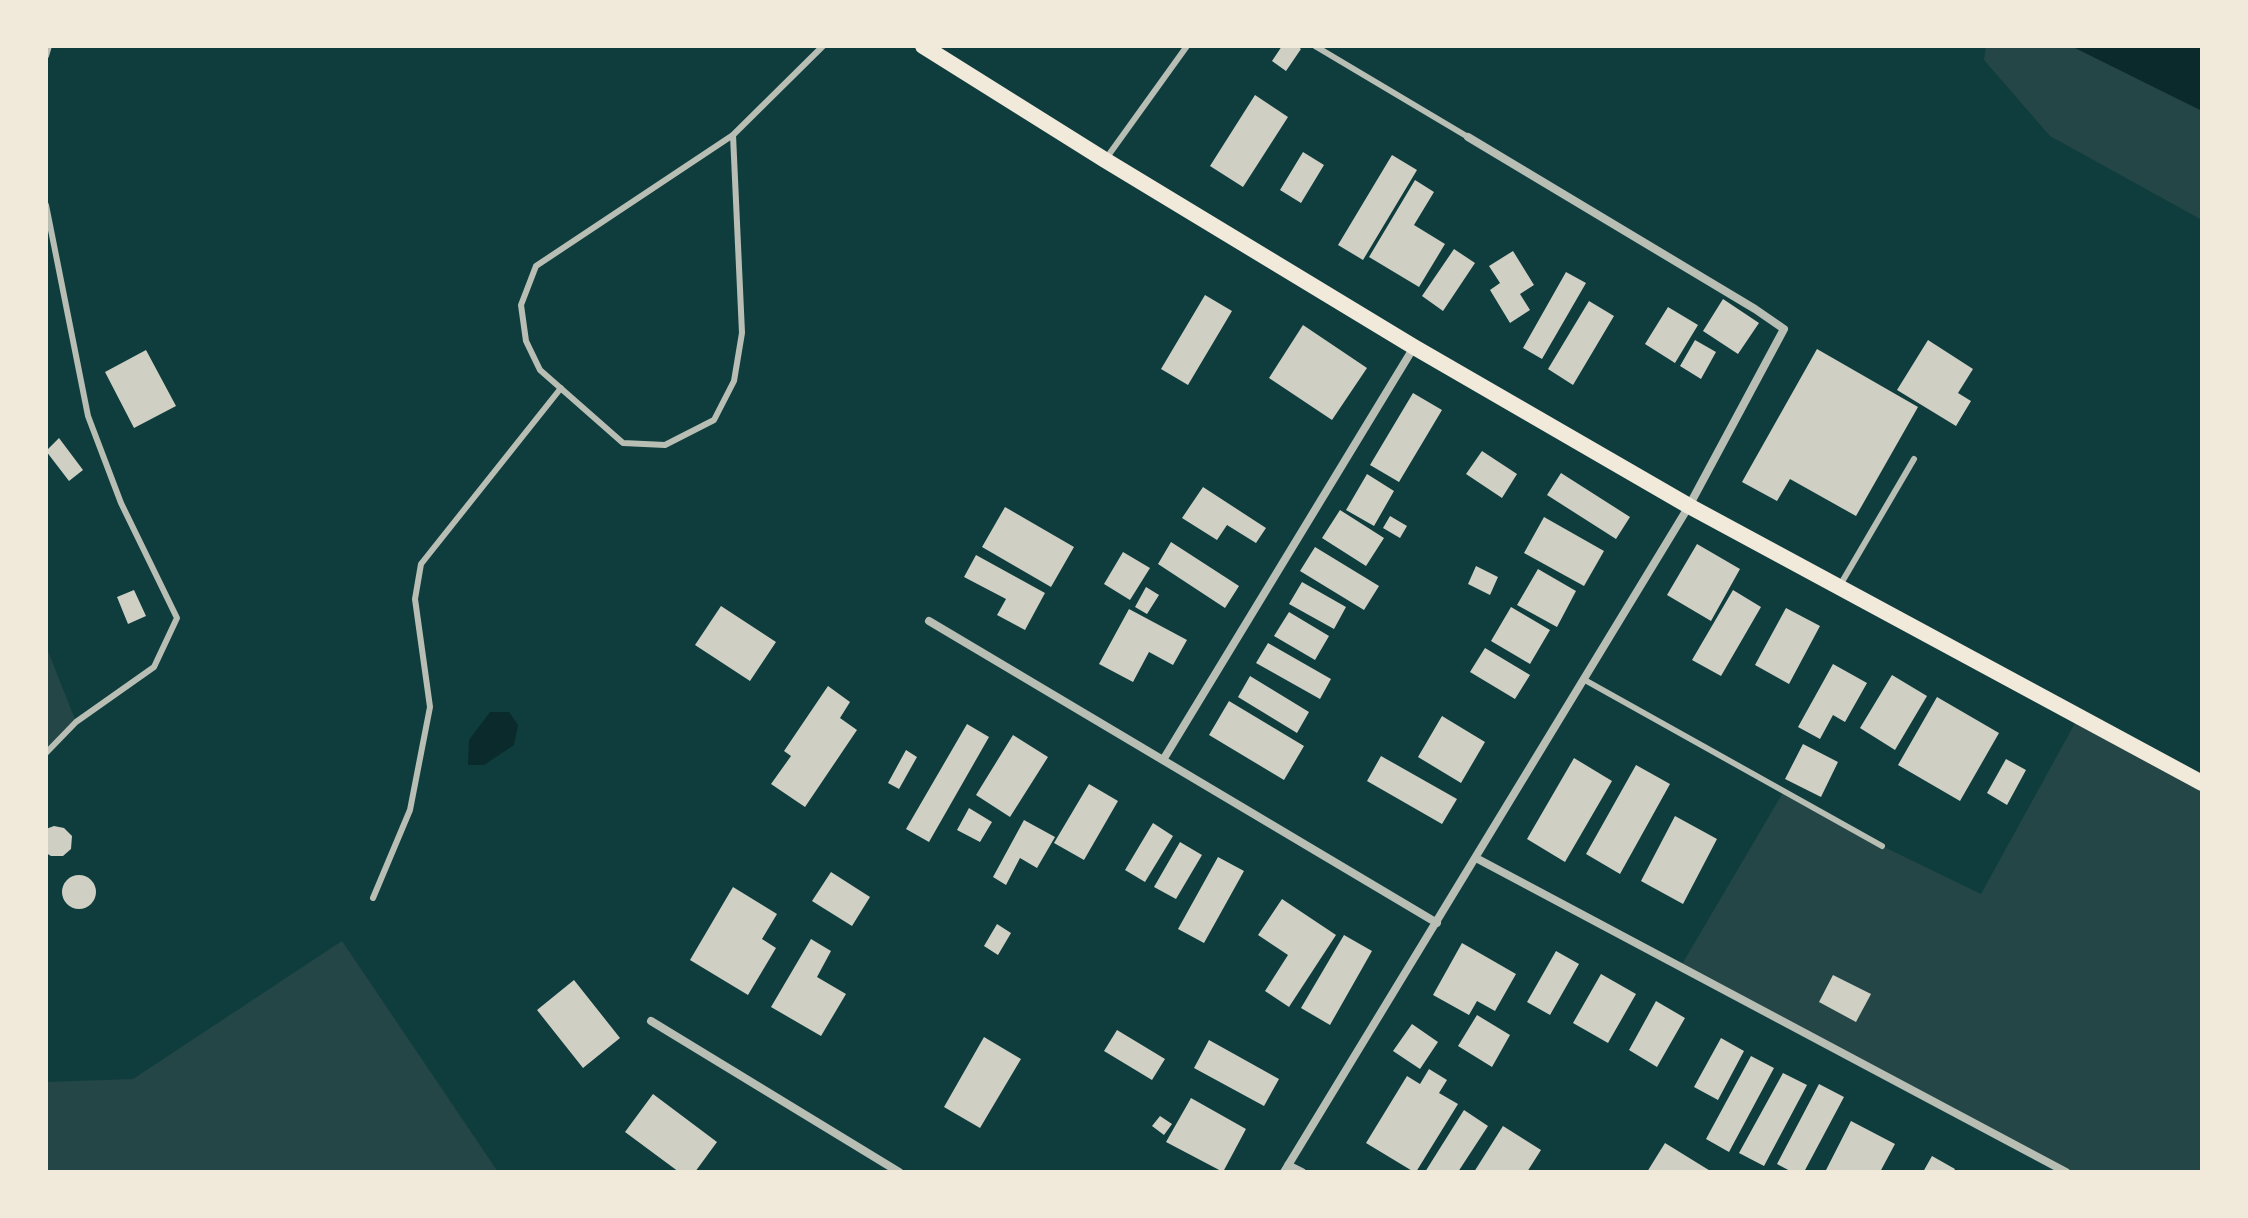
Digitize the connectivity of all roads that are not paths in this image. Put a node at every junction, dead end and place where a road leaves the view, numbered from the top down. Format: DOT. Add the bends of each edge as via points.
graph roads {
  1 [pos="49,46"];
  2 [pos="823,46"];
  3 [pos="923,46"];
  4 [pos="1187,46"];
  5 [pos="1315,46"];
  6 [pos="46,56"];
  7 [pos="733,135"];
  8 [pos="1468,137"];
  9 [pos="1105,160"];
  10 [pos="46,205"];
  11 [pos="1414,347"];
  12 [pos="561,388"];
  13 [pos="1914,459"];
  14 [pos="1689,506"];
  15 [pos="1839,587"];
  16 [pos="929,621"];
  17 [pos="1583,679"];
  18 [pos="46,753"];
  19 [pos="1163,760"];
  20 [pos="2202,783"];
  21 [pos="1882,846"];
  22 [pos="1476,858"];
  23 [pos="373,898"];
  24 [pos="1437,923"];
  25 [pos="651,1021"];
  26 [pos="1286,1168"];
  27 [pos="899,1172"];
  28 [pos="1302,1172"];
  29 [pos="2066,1172"];
  1 -- 6 [label="lane"];
  2 -- 7 [label="lane"];
  3 -- 9 [label="main road"];
  4 -- 9 [label="lane"];
  5 -- 8 [label="lane"];
  7 -- 12 [label="lane" via="536,266 521,305 526,341 540,370"];
  7 -- 12 [label="lane" via="742,333 734,381 714,420 665,445 623,443"];
  8 -- 14 [label="street" via="1784,329"];
  9 -- 11 [label="main road"];
  10 -- 18 [label="lane" via="88,416 121,503 177,618 154,667 76,722"];
  11 -- 14 [label="main road"];
  11 -- 19 [label="street"];
  12 -- 23 [label="lane" via="421,564 415,599 430,707 410,810"];
  13 -- 15 [label="lane"];
  14 -- 15 [label="main road"];
  14 -- 17 [label="street"];
  15 -- 20 [label="main road"];
  16 -- 19 [label="street"];
  17 -- 21 [label="lane"];
  17 -- 22 [label="street"];
  19 -- 24 [label="street"];
  22 -- 24 [label="street"];
  22 -- 29 [label="street"];
  24 -- 26 [label="street"];
  25 -- 27 [label="street"];
  26 -- 28 [label="street"];
}
